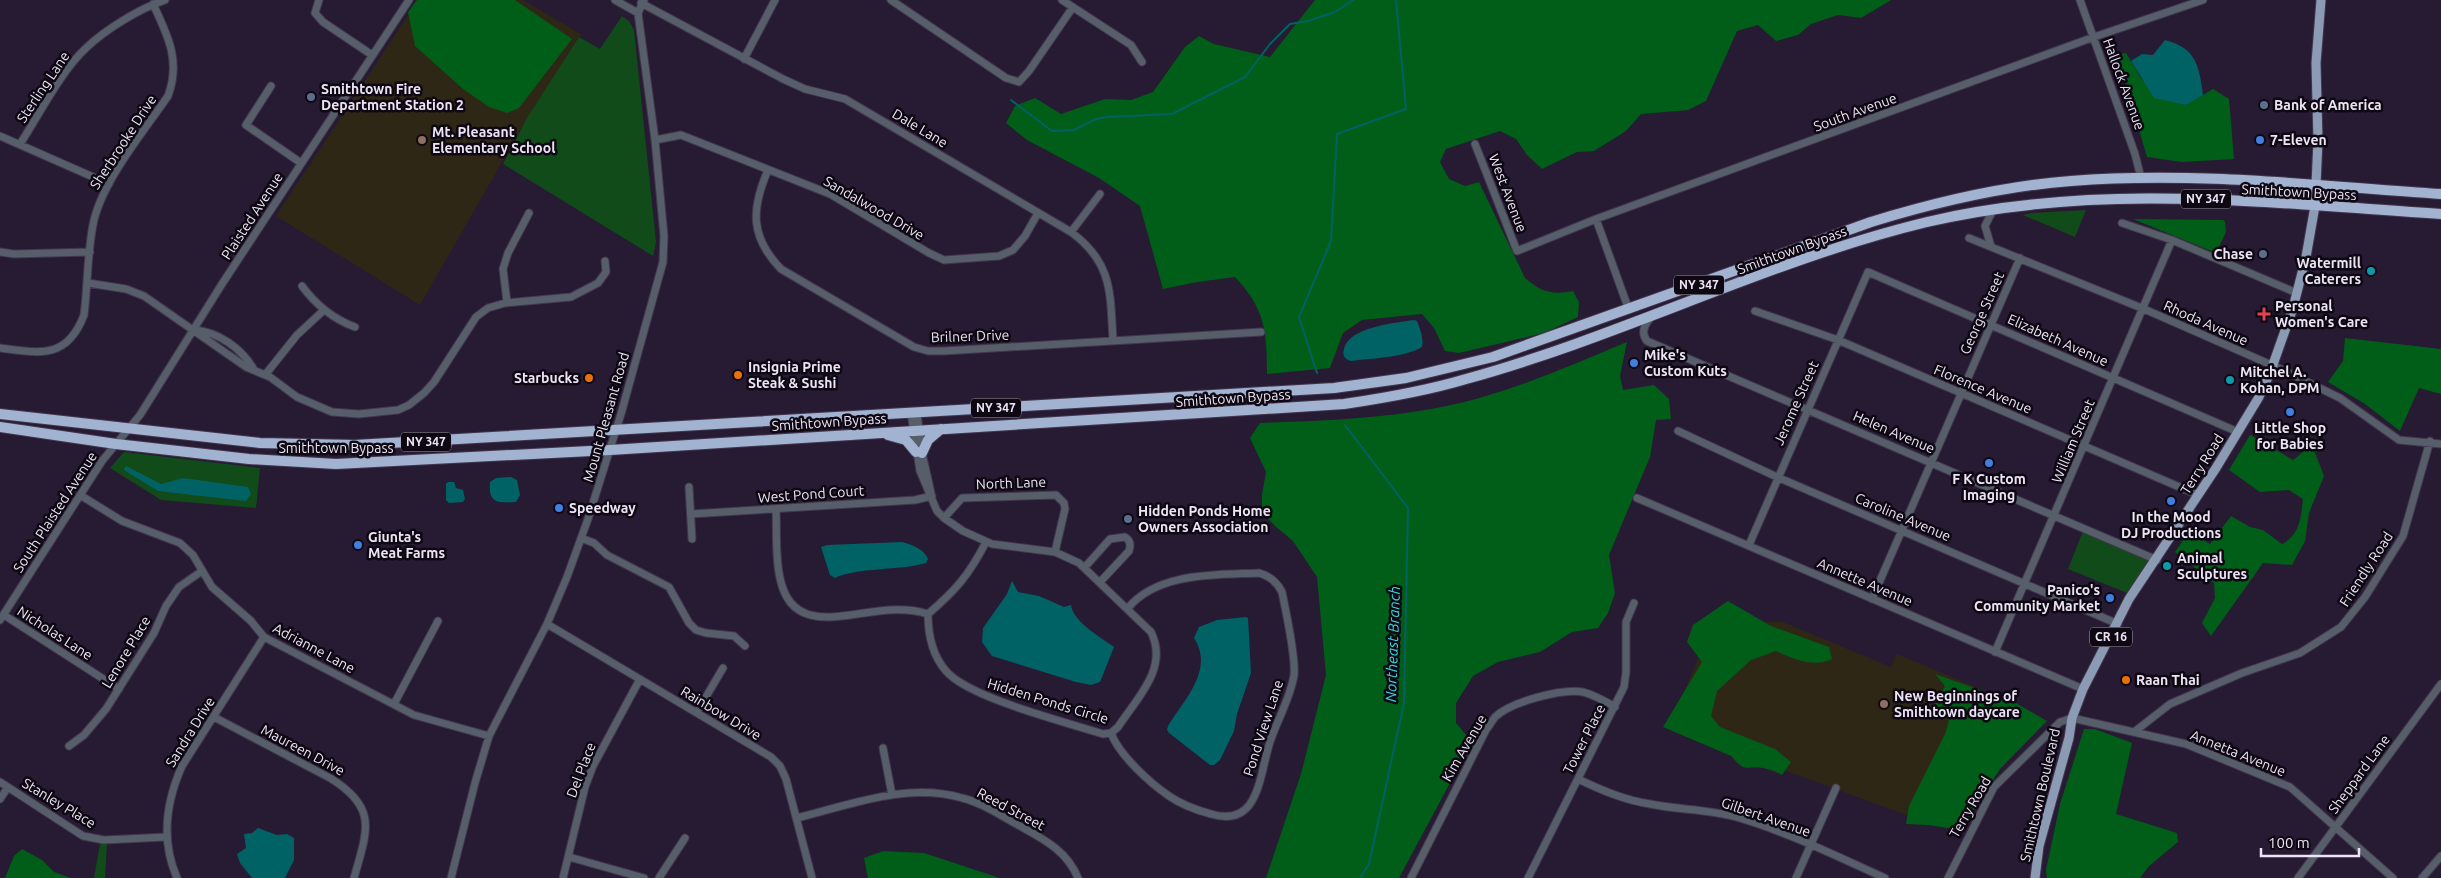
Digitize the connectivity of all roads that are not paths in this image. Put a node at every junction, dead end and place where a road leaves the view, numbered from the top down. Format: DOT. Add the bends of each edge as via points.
graph roads {
  1 [pos="165,0"];
  2 [pos="320,0"];
  3 [pos="409,0"];
  4 [pos="615,0"];
  5 [pos="776,0"];
  6 [pos="892,0"];
  7 [pos="1062,0"];
  8 [pos="2080,0"];
  9 [pos="2203,0"];
  10 [pos="2321,0"];
  11 [pos="642,2"];
  12 [pos="153,4"];
  13 [pos="1072,7"];
  14 [pos="638,14"];
  15 [pos="2094,37"];
  16 [pos="372,55"];
  17 [pos="744,59"];
  18 [pos="1142,62"];
  19 [pos="271,86"];
  20 [pos="0,136"];
  21 [pos="655,140"];
  22 [pos="20,144"];
  23 [pos="1475,144"];
  24 [pos="302,163"];
  25 [pos="768,170"];
  26 [pos="2141,178"];
  27 [pos="108,184"];
  28 [pos="2316,186"];
  29 [pos="1100,194"];
  30 [pos="2441,194"];
  31 [pos="2315,206"];
  32 [pos="1992,210"];
  33 [pos="529,213"];
  34 [pos="1038,213"];
  35 [pos="2441,214"];
  36 [pos="1596,219"];
  37 [pos="2122,223"];
  38 [pos="1070,232"];
  39 [pos="1969,238"];
  40 [pos="2172,240"];
  41 [pos="1991,246"];
  42 [pos="1517,251"];
  43 [pos="0,252"];
  44 [pos="90,252"];
  45 [pos="2020,258"];
  46 [pos="605,261"];
  47 [pos="1868,272"];
  48 [pos="88,283"];
  49 [pos="302,286"];
  50 [pos="2297,293"];
  51 [pos="507,302"];
  52 [pos="2144,309"];
  53 [pos="324,310"];
  54 [pos="1629,310"];
  55 [pos="1755,311"];
  56 [pos="1652,315"];
  57 [pos="1991,324"];
  58 [pos="356,327"];
  59 [pos="194,330"];
  60 [pos="1261,332"];
  61 [pos="223,340"];
  62 [pos="1113,340"];
  63 [pos="1838,340"];
  64 [pos="218,347"];
  65 [pos="0,348"];
  66 [pos="2273,366"];
  67 [pos="253,368"];
  68 [pos="265,375"];
  69 [pos="2113,378"];
  70 [pos="1961,393"];
  71 [pos="1807,409"];
  72 [pos="914,413"];
  73 [pos="0,414"];
  74 [pos="0,427"];
  75 [pos="942,428"];
  76 [pos="128,430"];
  77 [pos="616,430"];
  78 [pos="916,430"];
  79 [pos="1678,431"];
  80 [pos="875,432"];
  81 [pos="2238,432"];
  82 [pos="2430,441"];
  83 [pos="116,444"];
  84 [pos="2441,444"];
  85 [pos="2085,446"];
  86 [pos="610,450"];
  87 [pos="919,452"];
  88 [pos="1932,462"];
  89 [pos="1777,477"];
  90 [pos="689,488"];
  91 [pos="80,495"];
  92 [pos="2198,495"];
  93 [pos="932,496"];
  94 [pos="1637,498"];
  95 [pos="776,509"];
  96 [pos="691,514"];
  97 [pos="2055,515"];
  98 [pos="944,518"];
  99 [pos="1902,530"];
  100 [pos="581,538"];
  101 [pos="692,539"];
  102 [pos="986,542"];
  103 [pos="1749,545"];
  104 [pos="1055,552"];
  105 [pos="2157,560"];
  106 [pos="1085,567"];
  107 [pos="202,571"];
  108 [pos="1101,581"];
  109 [pos="2025,583"];
  110 [pos="1872,599"];
  111 [pos="1634,603"];
  112 [pos="1128,608"];
  113 [pos="928,614"];
  114 [pos="2,618"];
  115 [pos="438,621"];
  116 [pos="547,624"];
  117 [pos="2118,624"];
  118 [pos="264,637"];
  119 [pos="745,646"];
  120 [pos="1995,652"];
  121 [pos="723,668"];
  122 [pos="640,679"];
  123 [pos="2441,684"];
  124 [pos="119,689"];
  125 [pos="2083,690"];
  126 [pos="394,704"];
  127 [pos="1614,706"];
  128 [pos="697,712"];
  129 [pos="214,717"];
  130 [pos="2072,718"];
  131 [pos="2134,732"];
  132 [pos="1111,733"];
  133 [pos="489,736"];
  134 [pos="69,746"];
  135 [pos="884,748"];
  136 [pos="1578,779"];
  137 [pos="0,782"];
  138 [pos="8,787"];
  139 [pos="1836,788"];
  140 [pos="892,795"];
  141 [pos="0,799"];
  142 [pos="797,818"];
  143 [pos="2335,828"];
  144 [pos="166,837"];
  145 [pos="685,838"];
  146 [pos="1810,844"];
  147 [pos="2441,856"];
  148 [pos="569,857"];
  149 [pos="177,878"];
  150 [pos="354,878"];
  151 [pos="451,878"];
  152 [pos="563,878"];
  153 [pos="644,878"];
  154 [pos="659,878"];
  155 [pos="812,878"];
  156 [pos="1078,878"];
  157 [pos="1410,878"];
  158 [pos="1528,878"];
  159 [pos="1796,878"];
  160 [pos="1885,878"];
  161 [pos="1948,878"];
  162 [pos="2035,878"];
  163 [pos="2298,878"];
  164 [pos="2393,878"];
  165 [pos="2422,878"];
  1 -- 12 [label="street, Sterling Lane"];
  2 -- 16 [label="street" via="315,13 323,22"];
  3 -- 16 [label="street, Plaisted Avenue"];
  4 -- 14 [label="street"];
  5 -- 17 [label="street"];
  6 -- 13 [label="street" via="1006,78 1019,82"];
  7 -- 13 [label="street"];
  8 -- 15 [label="street, Hallock Avenue"];
  9 -- 15 [label="street, South Avenue"];
  10 -- 28 [label="main road, Terry Road / CR 16" via="2316,63"];
  11 -- 14 [label="street, Mount Pleasant Road"];
  11 -- 17 [label="street, Dale Lane"];
  12 -- 22 [label="street, Sterling Lane" via="86,48"];
  12 -- 27 [label="street, Sherbrooke Drive" via="174,55 174,80 168,96"];
  13 -- 18 [label="street" via="1131,46"];
  14 -- 21 [label="street, Mount Pleasant Road"];
  15 -- 26 [label="street, Hallock Avenue"];
  15 -- 36 [label="street, South Avenue"];
  16 -- 24 [label="street, Plaisted Avenue"];
  17 -- 34 [label="street, Dale Lane" via="805,89 851,102"];
  19 -- 24 [label="street" via="246,125"];
  20 -- 22 [label="street"];
  21 -- 25 [label="street, Sandalwood Drive" via="681,135"];
  21 -- 77 [label="street, Mount Pleasant Road" via="664,256"];
  22 -- 27 [label="street"];
  23 -- 42 [label="street, West Avenue"];
  24 -- 59 [label="street, Plaisted Avenue"];
  25 -- 34 [label="street, Sandalwood Drive" via="830,194 944,260 999,256 1012,250 1025,236"];
  25 -- 62 [label="street, Brilner Drive" via="755,210 761,243 770,257 781,269 902,342 928,351 944,351"];
  26 -- 28 [label="highway, Smithtown Bypass / NY 347" via="2196,178"];
  26 -- 54 [label="highway, Smithtown Bypass / NY 347" via="2040,184 1929,205 1850,230"];
  27 -- 44 [label="street, Sherbrooke Drive" via="94,220"];
  28 -- 30 [label="highway, Smithtown Bypass / NY 347"];
  28 -- 31 [label="main road, Terry Road / CR 16"];
  29 -- 38 [label="street"];
  31 -- 32 [label="highway, Smithtown Bypass / NY 347" via="2135,198 2080,200"];
  31 -- 35 [label="highway, Smithtown Bypass / NY 347"];
  31 -- 50 [label="main road, Terry Road / CR 16"];
  32 -- 41 [label="street" via="1984,226"];
  32 -- 56 [label="highway, Smithtown Bypass / NY 347" via="1928,222 1863,240"];
  33 -- 51 [label="street" via="503,268"];
  34 -- 38 [label="street, Dale Lane"];
  36 -- 42 [label="street, South Avenue"];
  36 -- 54 [label="street"];
  37 -- 40 [label="street"];
  38 -- 62 [label="street, Dale Lane" via="1083,241 1103,267 1110,290"];
  39 -- 41 [label="street, Rhoda Avenue"];
  40 -- 50 [label="street"];
  40 -- 52 [label="street, William Street"];
  41 -- 45 [label="street, Rhoda Avenue"];
  43 -- 44 [label="street"];
  44 -- 48 [label="street, Sherbrooke Drive"];
  45 -- 52 [label="street, Rhoda Avenue"];
  45 -- 57 [label="street, George Street"];
  46 -- 51 [label="street" via="606,272 598,283 571,297"];
  47 -- 57 [label="street, Elizabeth Avenue"];
  47 -- 63 [label="street, Jerome Street"];
  48 -- 59 [label="street" via="126,289 144,296"];
  48 -- 65 [label="street, Sherbrooke Drive" via="80,326 63,345 41,353"];
  49 -- 53 [label="street"];
  50 -- 66 [label="main road, Terry Road / CR 16"];
  51 -- 68 [label="street" via="488,308 476,317 434,382 409,405 398,410 359,414 332,412 297,397"];
  52 -- 66 [label="street, Rhoda Avenue"];
  52 -- 69 [label="street, William Street"];
  53 -- 58 [label="street"];
  53 -- 68 [label="street" via="297,335"];
  54 -- 72 [label="highway, Smithtown Bypass / NY 347" via="1494,357 1370,384 1285,392"];
  55 -- 63 [label="street, Florence Avenue"];
  56 -- 71 [label="street, Helen Avenue" via="1644,328 1644,338 1648,341"];
  56 -- 75 [label="highway, Smithtown Bypass / NY 347" via="1493,372 1381,398 1269,410"];
  57 -- 69 [label="street, Elizabeth Avenue"];
  57 -- 70 [label="street, George Street"];
  59 -- 61 [label="street" via="210,332"];
  59 -- 64 [label="street"];
  59 -- 76 [label="street, Plaisted Avenue"];
  60 -- 62 [label="street, Brilner Drive"];
  61 -- 64 [label="street"];
  61 -- 67 [label="street" via="240,352"];
  63 -- 70 [label="street, Florence Avenue"];
  63 -- 71 [label="street, Jerome Street"];
  64 -- 67 [label="street" via="246,367"];
  66 -- 81 [label="main road, Terry Road / CR 16"];
  66 -- 82 [label="street, Rhoda Avenue" via="2340,398 2399,440"];
  67 -- 68 [label="street"];
  69 -- 81 [label="street, Elizabeth Avenue"];
  69 -- 85 [label="street, William Street"];
  70 -- 85 [label="street, Florence Avenue"];
  70 -- 88 [label="street, George Street"];
  71 -- 88 [label="street, Helen Avenue"];
  71 -- 89 [label="street, Jerome Street"];
  72 -- 77 [label="highway, Smithtown Bypass / NY 347"];
  72 -- 78 [label="street"];
  73 -- 76 [label="highway, Smithtown Bypass / NY 347"];
  74 -- 83 [label="highway, Smithtown Bypass / NY 347"];
  75 -- 78 [label="highway, Smithtown Bypass / NY 347"];
  75 -- 87 [label="highway"];
  76 -- 77 [label="highway, Smithtown Bypass / NY 347" via="323,446"];
  76 -- 83 [label="street, Plaisted Avenue"];
  77 -- 86 [label="street, Mount Pleasant Road"];
  78 -- 80 [label="highway, Smithtown Bypass / NY 347"];
  78 -- 87 [label="street"];
  79 -- 89 [label="street, Caroline Avenue"];
  80 -- 86 [label="highway, Smithtown Bypass / NY 347"];
  80 -- 87 [label="highway" via="906,440"];
  81 -- 92 [label="main road, Terry Road / CR 16"];
  82 -- 84 [label="street, Rhoda Avenue"];
  82 -- 131 [label="street, Friendly Road" via="2403,536 2365,597 2341,627 2300,653 2242,673 2170,704"];
  83 -- 86 [label="highway, Smithtown Bypass / NY 347" via="249,459 336,464"];
  83 -- 91 [label="street, South Plaisted Avenue"];
  85 -- 92 [label="street, Florence Avenue"];
  85 -- 97 [label="street, William Street"];
  86 -- 100 [label="street, Mount Pleasant Road"];
  87 -- 93 [label="street"];
  88 -- 97 [label="street, Helen Avenue"];
  88 -- 99 [label="street, George Street"];
  89 -- 99 [label="street, Caroline Avenue"];
  89 -- 103 [label="street, Jerome Street"];
  90 -- 96 [label="street"];
  91 -- 107 [label="street, Adrianne Lane" via="122,521 180,543 193,555"];
  91 -- 114 [label="street, South Plaisted Avenue"];
  92 -- 105 [label="main road, Terry Road / CR 16"];
  93 -- 95 [label="street, West Pond Court" via="915,500"];
  93 -- 98 [label="street" via="936,511"];
  94 -- 103 [label="street, Annette Avenue"];
  95 -- 96 [label="street, West Pond Court"];
  95 -- 113 [label="street" via="782,588 805,614 831,619 898,610"];
  96 -- 101 [label="street"];
  97 -- 105 [label="street, Helen Avenue"];
  97 -- 109 [label="street, William Street"];
  98 -- 102 [label="street, Hidden Ponds Circle"];
  98 -- 104 [label="street, North Lane" via="962,498 1056,495 1065,509"];
  99 -- 109 [label="street, Caroline Avenue"];
  99 -- 110 [label="street, George Street"];
  100 -- 116 [label="street, Mount Pleasant Road"];
  100 -- 119 [label="street" via="669,587 696,630 734,636"];
  102 -- 104 [label="street, Hidden Ponds Circle"];
  102 -- 113 [label="street" via="960,584"];
  103 -- 110 [label="street, Annette Avenue"];
  104 -- 106 [label="street, Hidden Ponds Circle"];
  105 -- 117 [label="main road, Terry Road / CR 16" via="2129,599"];
  106 -- 108 [label="street, Hidden Ponds Circle"];
  106 -- 108 [label="street" via="1110,539 1128,539 1129,551"];
  107 -- 118 [label="street, Adrianne Lane" via="212,587 251,621"];
  107 -- 124 [label="street, Lenore Place" via="179,587"];
  108 -- 112 [label="street, Hidden Ponds Circle"];
  109 -- 117 [label="street, Caroline Avenue"];
  109 -- 120 [label="street, William Street"];
  110 -- 120 [label="street, Annette Avenue"];
  111 -- 127 [label="street, Tower Place" via="1626,622 1624,687"];
  112 -- 132 [label="street, Hidden Ponds Circle" via="1151,632 1156,642 1157,663 1153,674"];
  112 -- 132 [label="street, Pond View Lane" via="1147,591 1191,578 1266,575 1282,592 1294,674 1254,797 1250,806 1237,816 1219,817 1176,801 1120,750"];
  113 -- 132 [label="street, Hidden Ponds Circle" via="935,656 947,672 964,685 979,694 1103,734"];
  114 -- 124 [label="street, Nicholas Lane"];
  115 -- 126 [label="street"];
  116 -- 122 [label="street, Rainbow Drive"];
  116 -- 133 [label="street, Mount Pleasant Road"];
  117 -- 125 [label="main road, Terry Road / CR 16"];
  118 -- 126 [label="street, Adrianne Lane"];
  118 -- 129 [label="street, Sandra Drive"];
  120 -- 125 [label="street, Annette Avenue"];
  121 -- 128 [label="street"];
  122 -- 128 [label="street, Rainbow Drive"];
  122 -- 148 [label="street, Del Place" via="593,766"];
  123 -- 143 [label="street, Sheppard Lane"];
  124 -- 134 [label="street, Lenore Place" via="84,735"];
  125 -- 130 [label="main road, Terry Road / CR 16"];
  126 -- 133 [label="street, Adrianne Lane" via="414,715"];
  127 -- 136 [label="street, Tower Place"];
  127 -- 157 [label="street, Kim Avenue" via="1584,692 1568,691 1542,697 1496,717 1486,730"];
  128 -- 142 [label="street, Rainbow Drive" via="780,766"];
  129 -- 144 [label="street, Sandra Drive" via="182,766 172,788"];
  129 -- 150 [label="street, Maureen Drive" via="330,778 358,800 364,814 366,834"];
  130 -- 131 [label="street, Annetta Avenue"];
  130 -- 161 [label="street, Terry Road" via="2060,722 1994,787"];
  130 -- 162 [label="main road, Smithtown Boulevard / CR 16" via="2039,846"];
  131 -- 143 [label="street, Annetta Avenue" via="2186,744 2290,787"];
  133 -- 151 [label="street, Mount Pleasant Road"];
  135 -- 140 [label="street"];
  136 -- 146 [label="street, Gilbert Avenue" via="1623,798 1723,814"];
  136 -- 158 [label="street, Tower Place"];
  137 -- 138 [label="street, Stanley Place"];
  138 -- 141 [label="street"];
  138 -- 144 [label="street, Stanley Place" via="83,836 95,839"];
  139 -- 146 [label="street"];
  140 -- 142 [label="street, Reed Street"];
  140 -- 156 [label="street, Reed Street" via="930,792 962,797 985,806 1059,849 1072,864"];
  142 -- 155 [label="street, Rainbow Drive"];
  143 -- 163 [label="street, Sheppard Lane"];
  143 -- 164 [label="street, Annetta Avenue"];
  144 -- 149 [label="street, Sandra Drive"];
  145 -- 154 [label="street"];
  146 -- 159 [label="street"];
  146 -- 160 [label="street, Gilbert Avenue"];
  147 -- 165 [label="street"];
  148 -- 152 [label="street, Del Place"];
  148 -- 153 [label="street"];
}
